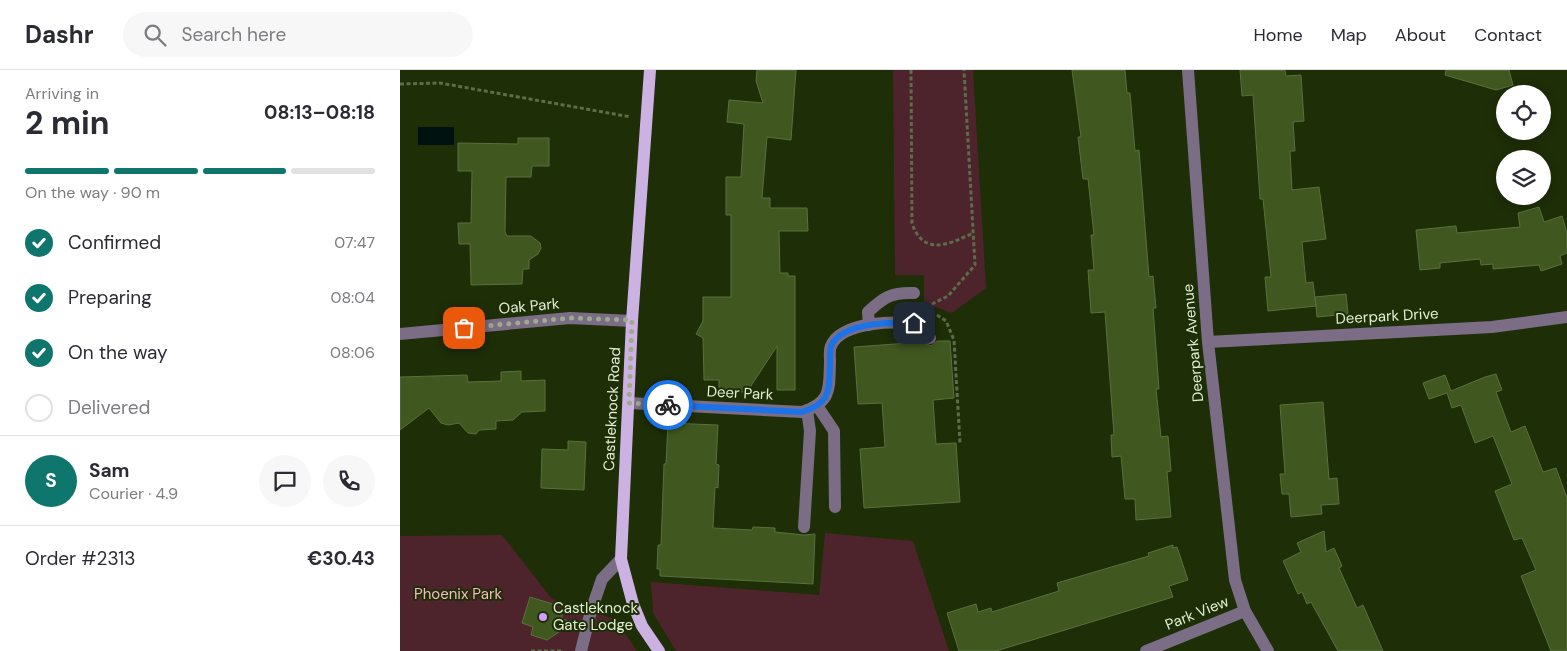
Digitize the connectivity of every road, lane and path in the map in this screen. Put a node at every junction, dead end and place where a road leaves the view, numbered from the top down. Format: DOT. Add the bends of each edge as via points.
graph roads {
  1 [pos="650,70"];
  2 [pos="910,70"];
  3 [pos="964,70"];
  4 [pos="1188,70"];
  5 [pos="400,84"];
  6 [pos="646,120"];
  7 [pos="973,233"];
  8 [pos="914,293"];
  9 [pos="1567,317"];
  10 [pos="632,320"];
  11 [pos="868,325"];
  12 [pos="400,334"];
  13 [pos="930,338"];
  14 [pos="1208,342"];
  15 [pos="629,403"];
  16 [pos="813,408"];
  17 [pos="960,443"];
  18 [pos="835,506"];
  19 [pos="804,527"];
  20 [pos="621,559"];
  21 [pos="1245,611"];
  22 [pos="531,651"];
  23 [pos="562,651"];
  24 [pos="581,651"];
  25 [pos="659,651"];
  26 [pos="1146,651"];
  27 [pos="1268,651"];
  1 -- 6 [label="main road, Castleknock Road"];
  2 -- 7 [label="path" via="912,223 915,233 939,246"];
  3 -- 7 [label="path"];
  4 -- 14 [label="street, Deerpark Avenue"];
  5 -- 6 [label="path" via="440,83"];
  6 -- 10 [label="main road, Castleknock Road"];
  7 -- 17 [label="path" via="975,265 948,296 926,307 946,321 954,340"];
  8 -- 11 [label="street" via="895,292 878,303 868,312"];
  9 -- 14 [label="street, Deerpark Drive" via="1492,327"];
  10 -- 12 [label="street, Oak Park" via="570,318"];
  10 -- 15 [label="main road, Castleknock Road"];
  11 -- 13 [label="street" via="914,323 923,326"];
  11 -- 16 [label="street" via="847,332 831,347 829,390"];
  14 -- 21 [label="street, Deerpark Avenue" via="1235,580"];
  15 -- 16 [label="street, Deer Park" via="802,412"];
  15 -- 20 [label="main road, Castleknock Road"];
  16 -- 18 [label="street" via="834,430"];
  16 -- 19 [label="street"];
  20 -- 24 [label="street" via="602,579"];
  20 -- 25 [label="main road, Castleknock Road" via="632,604"];
  21 -- 26 [label="street, Park View"];
  21 -- 27 [label="street, Park View"];
  22 -- 23 [label="path"];
}
